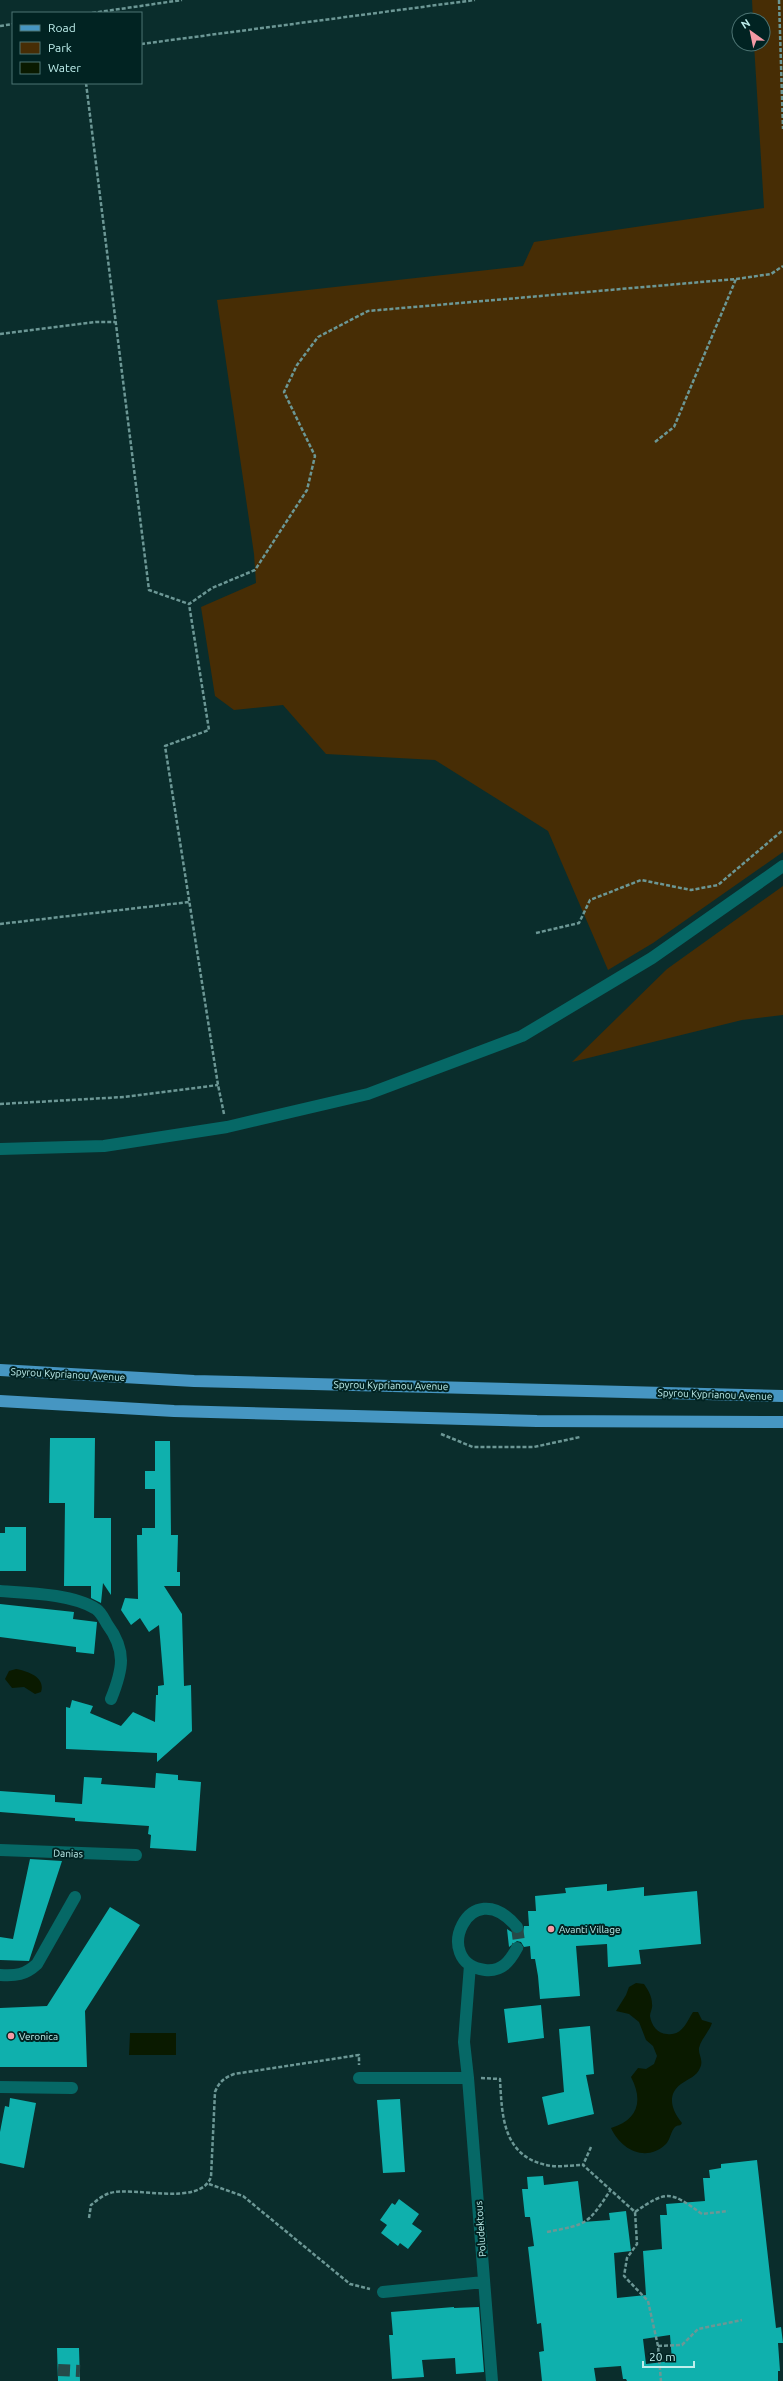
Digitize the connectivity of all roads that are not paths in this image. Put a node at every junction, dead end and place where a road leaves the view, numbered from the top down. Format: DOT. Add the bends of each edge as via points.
graph roads {
  1 [pos="783,866"];
  2 [pos="0,1149"];
  3 [pos="0,1370"];
  4 [pos="783,1396"];
  5 [pos="0,1401"];
  6 [pos="783,1422"];
  7 [pos="0,1591"];
  8 [pos="111,1698"];
  9 [pos="0,1850"];
  10 [pos="136,1855"];
  11 [pos="75,1897"];
  12 [pos="517,1927"];
  13 [pos="518,1948"];
  14 [pos="470,1965"];
  15 [pos="0,1975"];
  16 [pos="359,2078"];
  17 [pos="468,2078"];
  18 [pos="0,2087"];
  19 [pos="72,2088"];
  20 [pos="484,2282"];
  21 [pos="383,2292"];
  22 [pos="492,2381"];
  1 -- 2 [label="street" via="652,958 522,1036 368,1094 227,1127 104,1146"];
  3 -- 4 [label="main road, Spyrou Kyprianou Avenue" via="194,1381"];
  5 -- 6 [label="main road" via="174,1411 435,1418"];
  7 -- 8 [label="street" via="73,1600 97,1610 114,1633 121,1649 120,1676"];
  9 -- 10 [label="street, Danias"];
  11 -- 15 [label="street" via="37,1964 16,1976"];
  12 -- 14 [label="street" via="506,1914 497,1910 478,1910 470,1915 459,1930 457,1940 459,1950"];
  13 -- 14 [label="street" via="510,1961 501,1967 491,1970"];
  14 -- 17 [label="street, Poludektous" via="464,2042"];
  16 -- 17 [label="street"];
  17 -- 20 [label="street, Poludektous"];
  18 -- 19 [label="street"];
  20 -- 21 [label="street"];
  20 -- 22 [label="street, Poludektous"];
}
